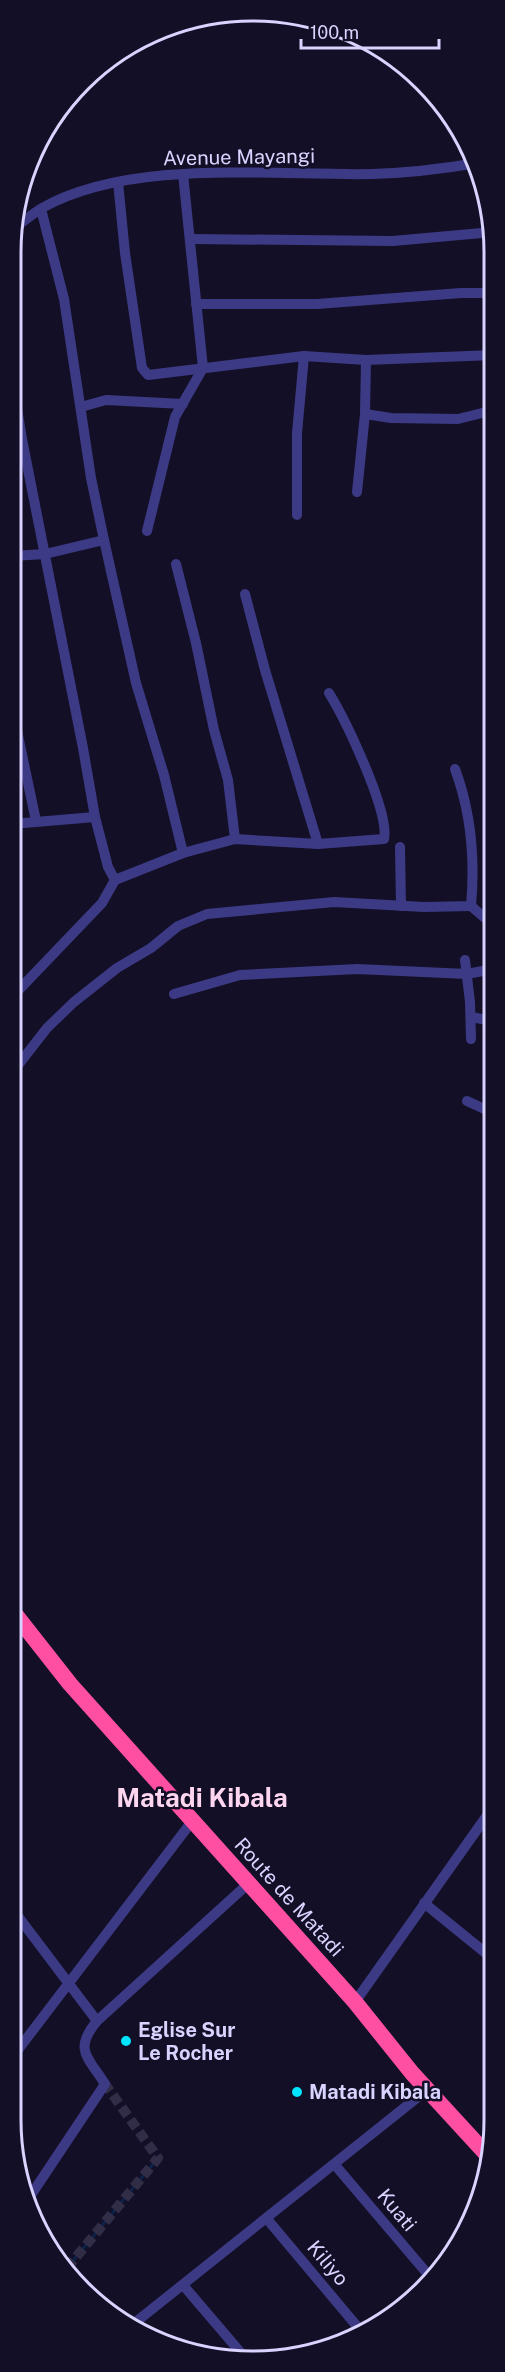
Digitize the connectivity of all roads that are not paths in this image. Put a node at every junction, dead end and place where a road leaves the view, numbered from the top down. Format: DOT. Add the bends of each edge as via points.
graph roads {
  1 [pos="467,165"];
  2 [pos="183,174"];
  3 [pos="118,182"];
  4 [pos="41,209"];
  5 [pos="23,222"];
  6 [pos="483,233"];
  7 [pos="191,239"];
  8 [pos="484,294"];
  9 [pos="196,304"];
  10 [pos="484,355"];
  11 [pos="304,356"];
  12 [pos="366,360"];
  13 [pos="203,368"];
  14 [pos="183,404"];
  15 [pos="81,407"];
  16 [pos="484,412"];
  17 [pos="364,414"];
  18 [pos="21,426"];
  19 [pos="357,492"];
  20 [pos="297,515"];
  21 [pos="147,531"];
  22 [pos="104,540"];
  23 [pos="45,554"];
  24 [pos="21,555"];
  25 [pos="176,564"];
  26 [pos="245,594"];
  27 [pos="329,693"];
  28 [pos="21,749"];
  29 [pos="455,769"];
  30 [pos="95,817"];
  31 [pos="36,820"];
  32 [pos="21,822"];
  33 [pos="235,839"];
  34 [pos="318,844"];
  35 [pos="400,848"];
  36 [pos="183,853"];
  37 [pos="115,880"];
  38 [pos="401,906"];
  39 [pos="471,906"];
  40 [pos="484,918"];
  41 [pos="465,960"];
  42 [pos="484,971"];
  43 [pos="467,974"];
  44 [pos="21,988"];
  45 [pos="174,994"];
  46 [pos="471,1017"];
  47 [pos="484,1019"];
  48 [pos="471,1039"];
  49 [pos="21,1061"];
  50 [pos="467,1101"];
  51 [pos="484,1109"];
  52 [pos="21,1630"];
  53 [pos="192,1820"];
  54 [pos="484,1820"];
  55 [pos="249,1883"];
  56 [pos="424,1903"];
  57 [pos="21,1920"];
  58 [pos="484,1952"];
  59 [pos="70,1984"];
  60 [pos="355,2002"];
  61 [pos="97,2021"];
  62 [pos="21,2045"];
  63 [pos="428,2089"];
  64 [pos="483,2142"];
  65 [pos="335,2165"];
  66 [pos="33,2193"];
  67 [pos="267,2219"];
  68 [pos="426,2273"];
  69 [pos="183,2285"];
  70 [pos="138,2320"];
  71 [pos="357,2326"];
  72 [pos="235,2351"];
  1 -- 2 [label="street, Avenue Mayangi" via="373,174"];
  2 -- 3 [label="street, Avenue Mayangi"];
  2 -- 7 [label="street"];
  3 -- 4 [label="street, Avenue Mayangi"];
  3 -- 13 [label="street" via="144,373"];
  4 -- 5 [label="street, Avenue Mayangi"];
  4 -- 15 [label="street" via="63,299"];
  6 -- 7 [label="street" via="393,241"];
  7 -- 9 [label="street"];
  8 -- 9 [label="street" via="317,304"];
  9 -- 13 [label="street"];
  10 -- 12 [label="street"];
  11 -- 12 [label="street"];
  11 -- 13 [label="street"];
  11 -- 20 [label="street" via="297,432"];
  12 -- 17 [label="street"];
  13 -- 14 [label="street"];
  14 -- 15 [label="street" via="106,400"];
  14 -- 21 [label="street" via="170,434"];
  15 -- 22 [label="street"];
  16 -- 17 [label="street" via="458,419"];
  17 -- 19 [label="street"];
  18 -- 23 [label="street"];
  22 -- 23 [label="street"];
  22 -- 36 [label="street" via="136,683"];
  23 -- 24 [label="street"];
  23 -- 30 [label="street"];
  25 -- 33 [label="street" via="228,780"];
  26 -- 34 [label="street"];
  27 -- 34 [label="street" via="381,809 385,837"];
  28 -- 31 [label="street"];
  29 -- 39 [label="street" via="467,806"];
  30 -- 31 [label="street"];
  30 -- 37 [label="street"];
  31 -- 32 [label="street"];
  33 -- 34 [label="street"];
  33 -- 36 [label="street"];
  35 -- 38 [label="street"];
  36 -- 37 [label="street"];
  37 -- 44 [label="street" via="102,903"];
  38 -- 39 [label="street"];
  38 -- 49 [label="street" via="334,902 207,914 178,926 74,1002"];
  39 -- 40 [label="street"];
  41 -- 43 [label="street"];
  42 -- 43 [label="street"];
  43 -- 45 [label="street" via="311,969 240,975"];
  43 -- 46 [label="street"];
  46 -- 47 [label="street"];
  46 -- 48 [label="street"];
  50 -- 51 [label="street"];
  52 -- 53 [label="highway, Route de Matadi"];
  53 -- 55 [label="highway, Route de Matadi"];
  53 -- 59 [label="street"];
  54 -- 56 [label="street"];
  55 -- 60 [label="highway, Route de Matadi"];
  55 -- 61 [label="street"];
  56 -- 58 [label="street"];
  56 -- 60 [label="street"];
  57 -- 59 [label="street"];
  59 -- 61 [label="street"];
  59 -- 62 [label="street"];
  60 -- 63 [label="highway, Route de Matadi"];
  61 -- 66 [label="street" via="83,2042 84,2051 105,2084"];
  63 -- 64 [label="highway, Route de Matadi"];
  63 -- 65 [label="street"];
  65 -- 67 [label="street"];
  65 -- 68 [label="street, Kuati"];
  67 -- 69 [label="street"];
  67 -- 71 [label="street, Kiliyo"];
  69 -- 70 [label="street"];
  69 -- 72 [label="street"];
}
